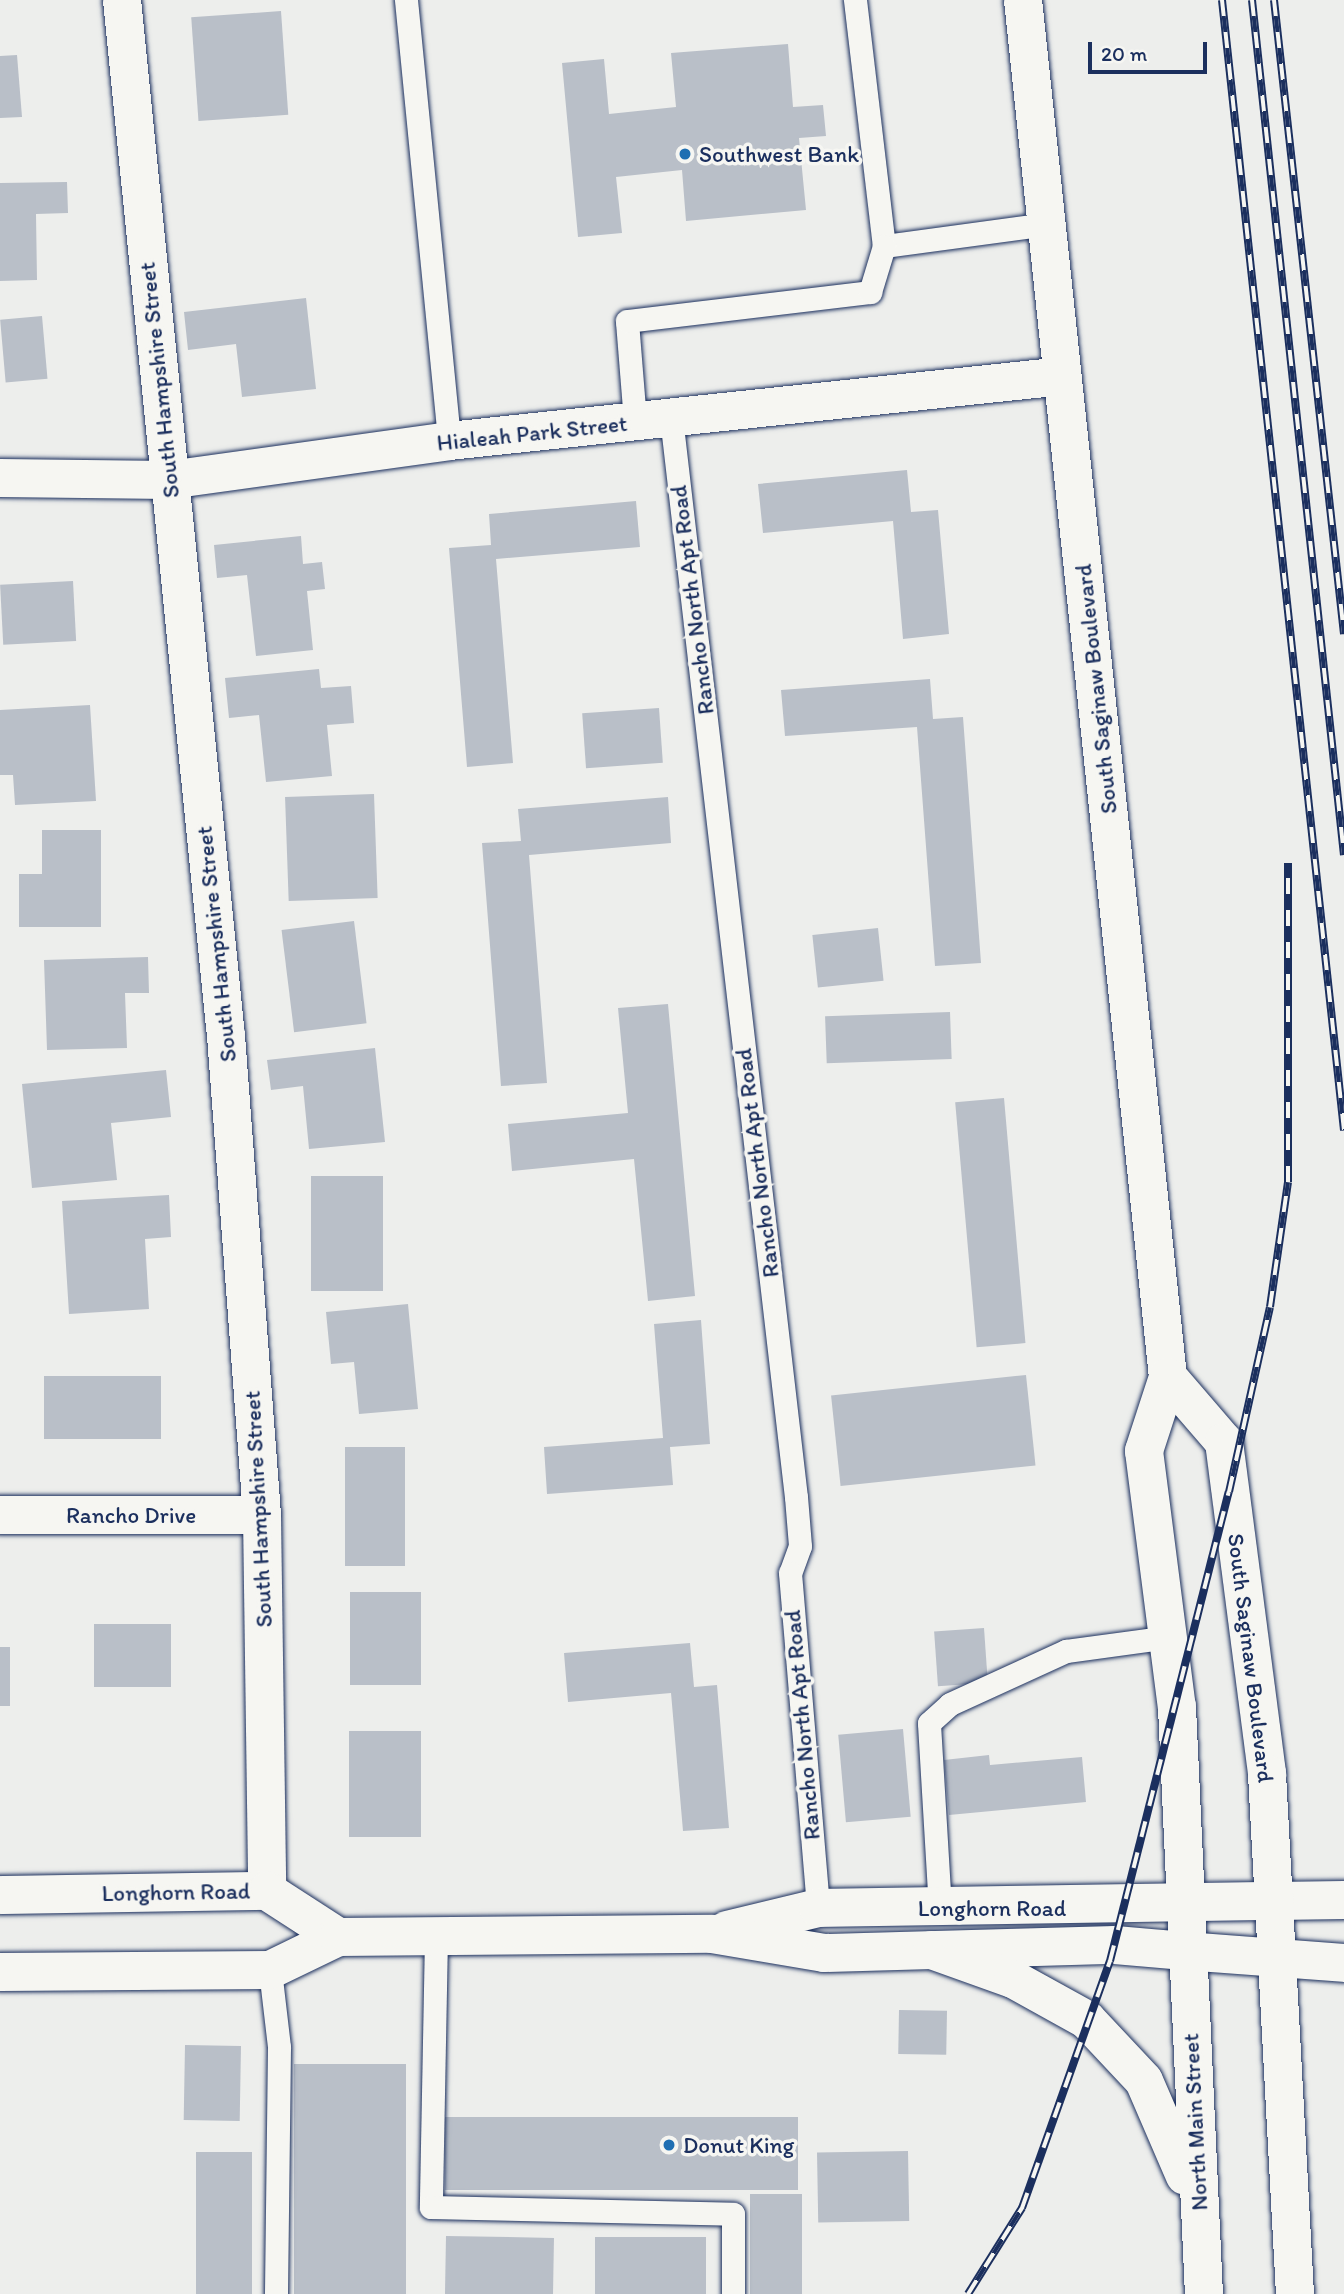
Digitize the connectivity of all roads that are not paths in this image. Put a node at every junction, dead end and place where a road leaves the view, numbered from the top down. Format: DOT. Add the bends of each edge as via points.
graph roads {
  1 [pos="122,0"];
  2 [pos="406,0"];
  3 [pos="855,0"];
  4 [pos="1023,0"];
  5 [pos="1047,223"];
  6 [pos="884,246"];
  7 [pos="1063,376"];
  8 [pos="653,419"];
  9 [pos="449,441"];
  10 [pos="0,478"];
  11 [pos="169,480"];
  12 [pos="1168,1377"];
  13 [pos="0,1515"];
  14 [pos="262,1515"];
  15 [pos="1168,1637"];
  16 [pos="267,1891"];
  17 [pos="0,1895"];
  18 [pos="1344,1900"];
  19 [pos="1275,1901"];
  20 [pos="1182,1906"];
  21 [pos="818,1908"];
  22 [pos="940,1909"];
  23 [pos="712,1934"];
  24 [pos="338,1937"];
  25 [pos="436,1937"];
  26 [pos="932,1950"];
  27 [pos="1185,1951"];
  28 [pos="1280,1959"];
  29 [pos="1344,1963"];
  30 [pos="270,1970"];
  31 [pos="0,1972"];
  32 [pos="1200,2219"];
  33 [pos="276,2294"];
  34 [pos="733,2294"];
  35 [pos="1204,2294"];
  36 [pos="1295,2294"];
  1 -- 11 [label="main road, South Hampshire Street"];
  2 -- 9 [label="lane"];
  3 -- 6 [label="lane"];
  4 -- 5 [label="main road, South Saginaw Boulevard"];
  5 -- 6 [label="lane"];
  5 -- 7 [label="main road, South Saginaw Boulevard"];
  6 -- 8 [label="lane, Rancho North Apt Road" via="870,292 627,321"];
  7 -- 8 [label="main road, Hialeah Park Street"];
  7 -- 12 [label="main road, South Saginaw Boulevard"];
  8 -- 9 [label="main road, Hialeah Park Street"];
  8 -- 21 [label="lane, Rancho North Apt Road" via="796,1497 800,1546 789,1573"];
  9 -- 11 [label="main road, Hialeah Park Street"];
  10 -- 11 [label="main road, Hialeah Park Street"];
  11 -- 14 [label="main road, South Hampshire Street" via="226,1036"];
  12 -- 15 [label="main road, South Saginaw Boulevard" via="1144,1451"];
  12 -- 19 [label="main road, South Saginaw Boulevard" via="1224,1442 1267,1774"];
  13 -- 14 [label="main road, Rancho Drive"];
  14 -- 16 [label="main road, South Hampshire Street"];
  15 -- 20 [label="main road, South Saginaw Boulevard" via="1184,1817"];
  15 -- 22 [label="lane" via="1066,1651 950,1704 929,1723"];
  16 -- 17 [label="main road, Longhorn Road"];
  16 -- 24 [label="main road, Longhorn Road"];
  18 -- 19 [label="main road, Longhorn Road"];
  19 -- 20 [label="main road, Longhorn Road"];
  19 -- 28 [label="main road, South Saginaw Boulevard"];
  20 -- 22 [label="main road, Longhorn Road"];
  20 -- 27 [label="main road, South Saginaw Boulevard"];
  21 -- 22 [label="main road, Longhorn Road"];
  21 -- 23 [label="main road, Longhorn Road"];
  23 -- 25 [label="main road, Longhorn Road"];
  23 -- 26 [label="main road, Longhorn Road" via="824,1953"];
  24 -- 25 [label="main road, Longhorn Road"];
  24 -- 30 [label="main road, Longhorn Road"];
  25 -- 34 [label="lane" via="431,2207 733,2214"];
  26 -- 27 [label="main road, Longhorn Road" via="1115,1945"];
  26 -- 32 [label="main road" via="1056,1999 1114,2047 1144,2081 1165,2119"];
  27 -- 28 [label="main road, Longhorn Road"];
  27 -- 32 [label="main road, North Main Street"];
  28 -- 29 [label="main road, Longhorn Road"];
  28 -- 36 [label="main road"];
  30 -- 31 [label="main road, Longhorn Road"];
  30 -- 33 [label="lane" via="279,2047"];
  32 -- 35 [label="main road, North Main Street"];
}
